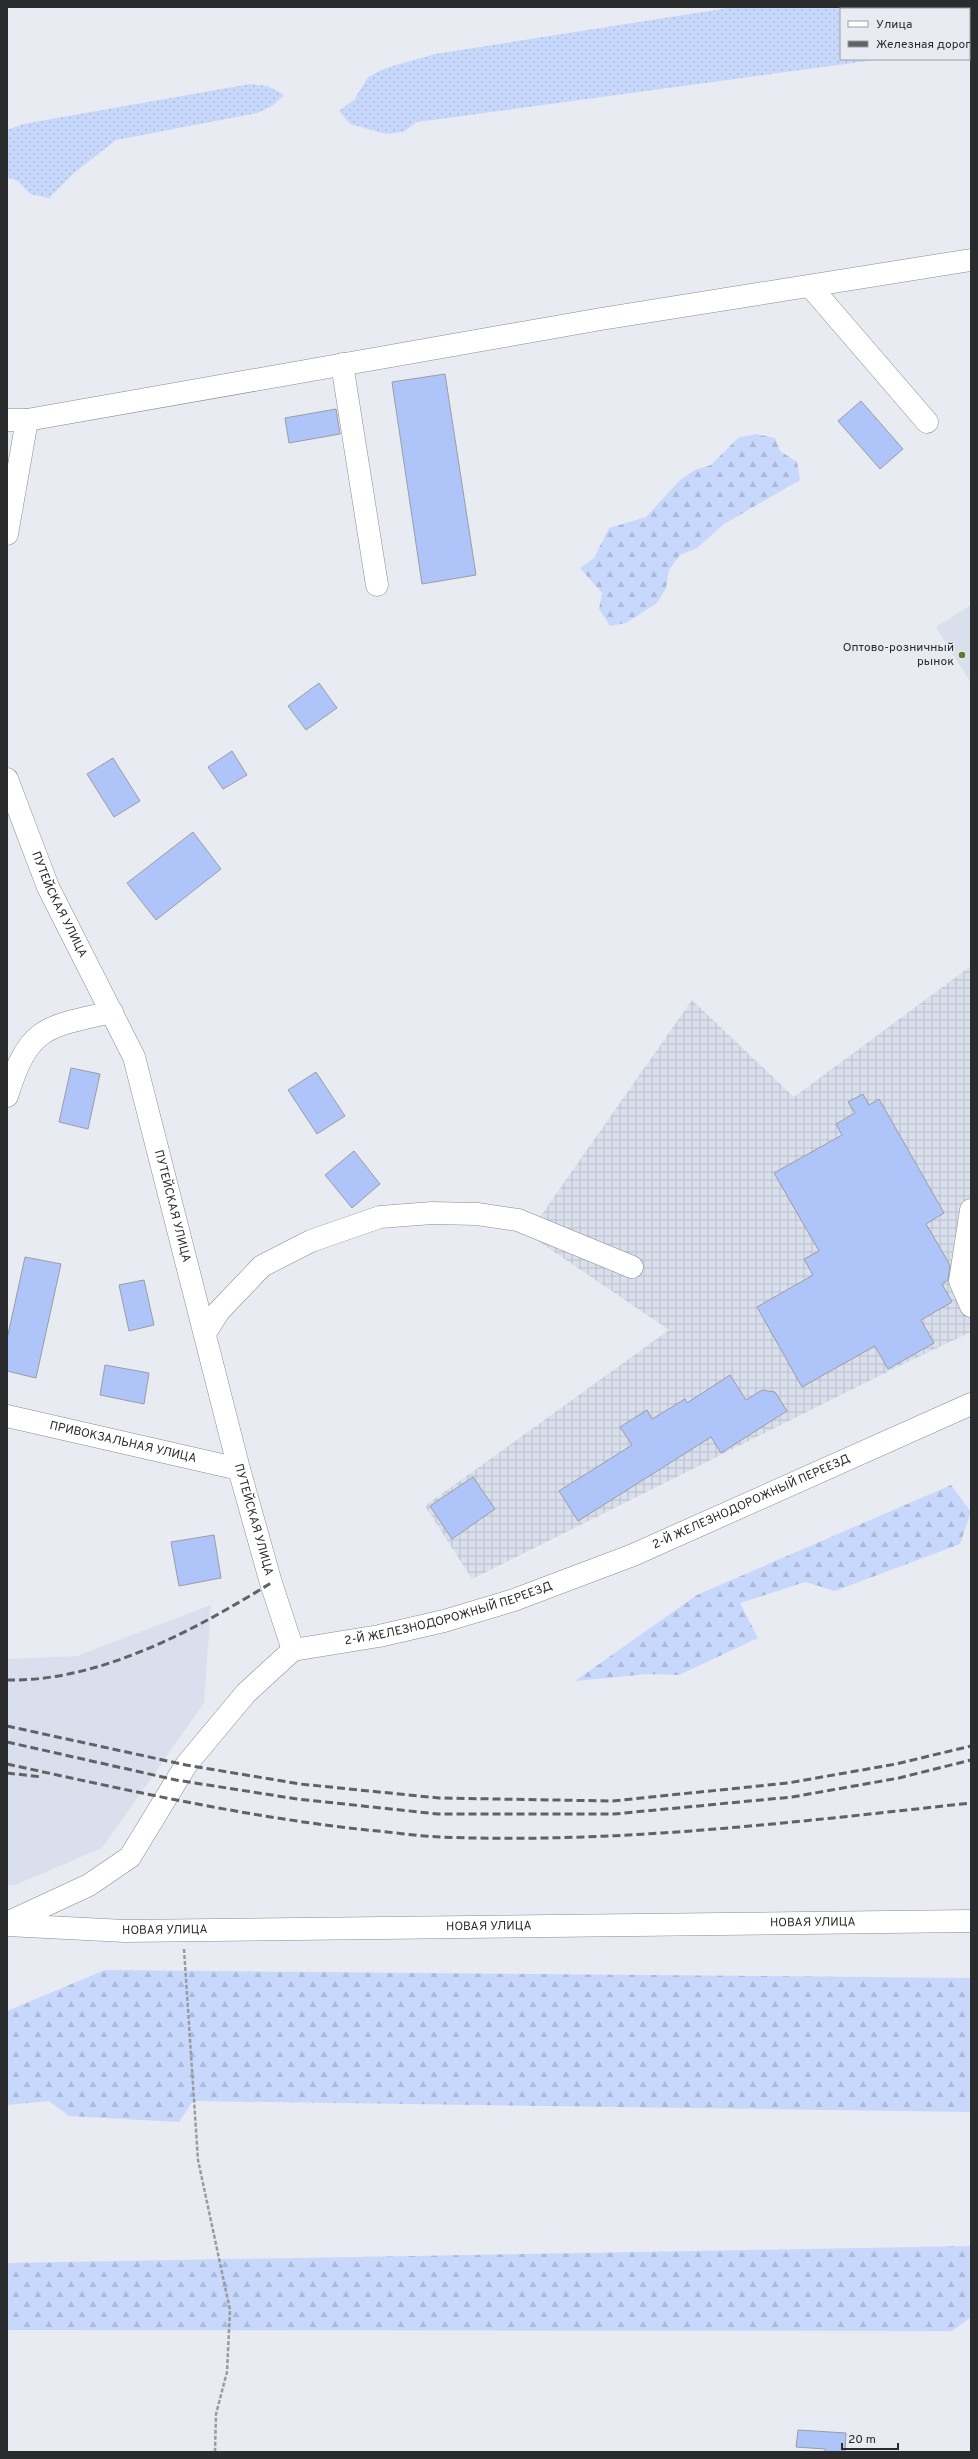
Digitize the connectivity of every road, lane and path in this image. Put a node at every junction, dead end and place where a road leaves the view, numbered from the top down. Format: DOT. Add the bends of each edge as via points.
graph roads {
  1 [pos="971,260"];
  2 [pos="810,286"];
  3 [pos="342,364"];
  4 [pos="17,420"];
  5 [pos="927,422"];
  6 [pos="7,534"];
  7 [pos="377,585"];
  8 [pos="7,779"];
  9 [pos="112,1012"];
  10 [pos="7,1096"];
  11 [pos="971,1210"];
  12 [pos="632,1267"];
  13 [pos="971,1306"];
  14 [pos="205,1333"];
  15 [pos="971,1404"];
  16 [pos="7,1416"];
  17 [pos="239,1469"];
  18 [pos="293,1650"];
  19 [pos="971,1921"];
  20 [pos="7,1924"];
  21 [pos="183,1931"];
  22 [pos="215,2452"];
  1 -- 2 [label="street"];
  2 -- 3 [label="street"];
  2 -- 5 [label="street"];
  3 -- 4 [label="street"];
  3 -- 7 [label="street"];
  4 -- 6 [label="street"];
  8 -- 9 [label="street, ПУТЕЙСКАЯ УЛИЦА" via="48,887"];
  9 -- 10 [label="street" via="56,1025 31,1042 16,1068"];
  9 -- 14 [label="street, ПУТЕЙСКАЯ УЛИЦА" via="134,1057"];
  11 -- 13 [label="street" via="960,1281"];
  12 -- 14 [label="street" via="518,1220 455,1213 380,1217 311,1241 262,1266 219,1311"];
  14 -- 17 [label="street, ПУТЕЙСКАЯ УЛИЦА"];
  15 -- 18 [label="street, 2-Й ЖЕЛЕЗНОДОРОЖНЫЙ ПЕРЕЕЗД" via="633,1555 514,1600 444,1621"];
  16 -- 17 [label="street, ПРИВОКЗАЛЬНАЯ УЛИЦА"];
  17 -- 18 [label="street, ПУТЕЙСКАЯ УЛИЦА"];
  18 -- 20 [label="street" via="246,1693 186,1765 130,1857 89,1886"];
  19 -- 21 [label="street, НОВАЯ УЛИЦА"];
  20 -- 21 [label="street, НОВАЯ УЛИЦА" via="125,1931"];
  21 -- 22 [label="path" via="198,2160 230,2310 227,2372 216,2414"];
}
